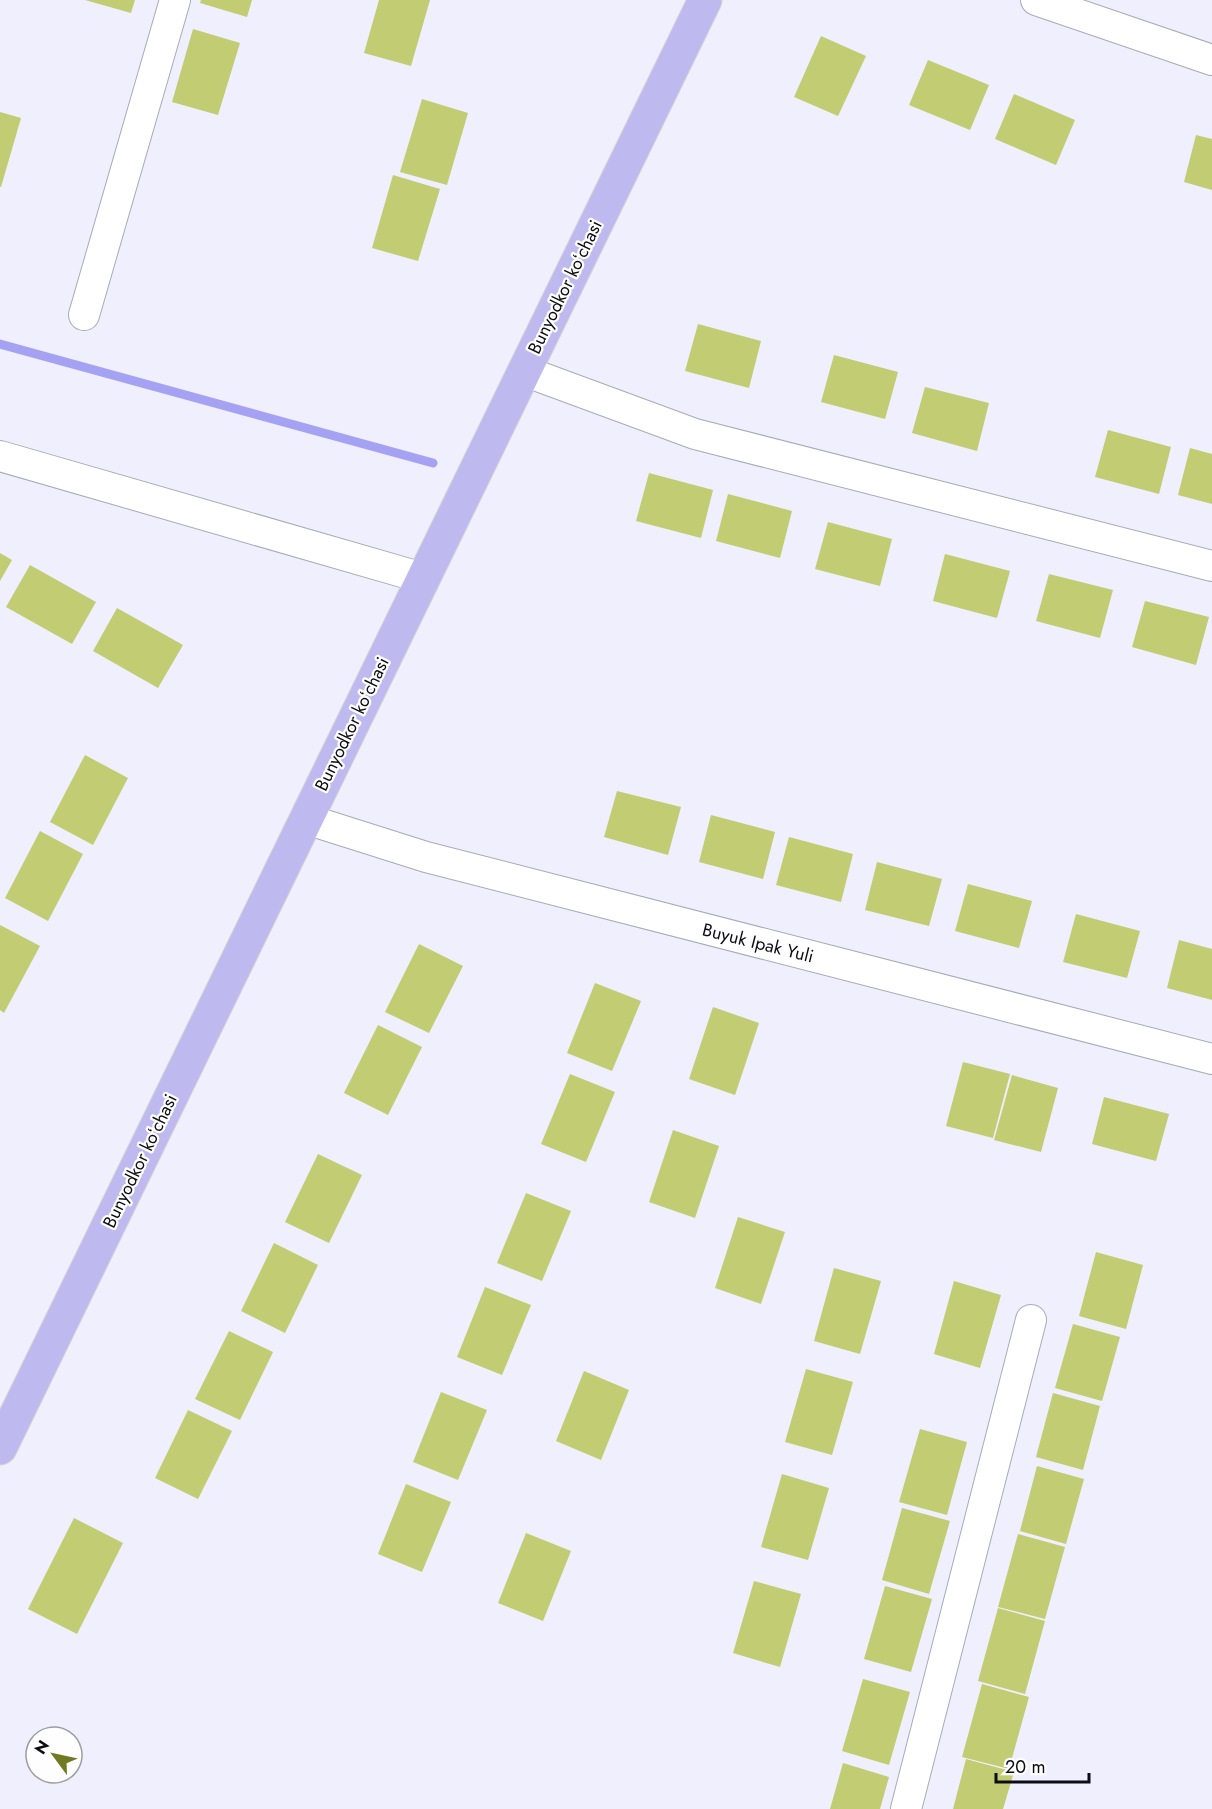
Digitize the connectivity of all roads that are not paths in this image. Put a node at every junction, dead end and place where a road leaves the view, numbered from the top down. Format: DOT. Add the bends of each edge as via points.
graph roads {
  1 [pos="175,0"];
  2 [pos="705,0"];
  3 [pos="1036,0"];
  4 [pos="1212,60"];
  5 [pos="84,315"];
  6 [pos="524,371"];
  7 [pos="0,456"];
  8 [pos="1212,566"];
  9 [pos="423,578"];
  10 [pos="306,819"];
  11 [pos="1212,1059"];
  12 [pos="1031,1320"];
  13 [pos="0,1448"];
  14 [pos="906,1809"];
  1 -- 5 [label="street"];
  2 -- 6 [label="main road, Bunyodkor koʻchasi"];
  3 -- 4 [label="street"];
  6 -- 8 [label="street" via="695,434"];
  6 -- 9 [label="main road, Bunyodkor koʻchasi"];
  7 -- 9 [label="street"];
  9 -- 10 [label="main road, Bunyodkor koʻchasi"];
  10 -- 11 [label="street, Buyuk Ipak Yuli" via="426,857"];
  10 -- 13 [label="main road, Bunyodkor koʻchasi"];
  12 -- 14 [label="street"];
}
